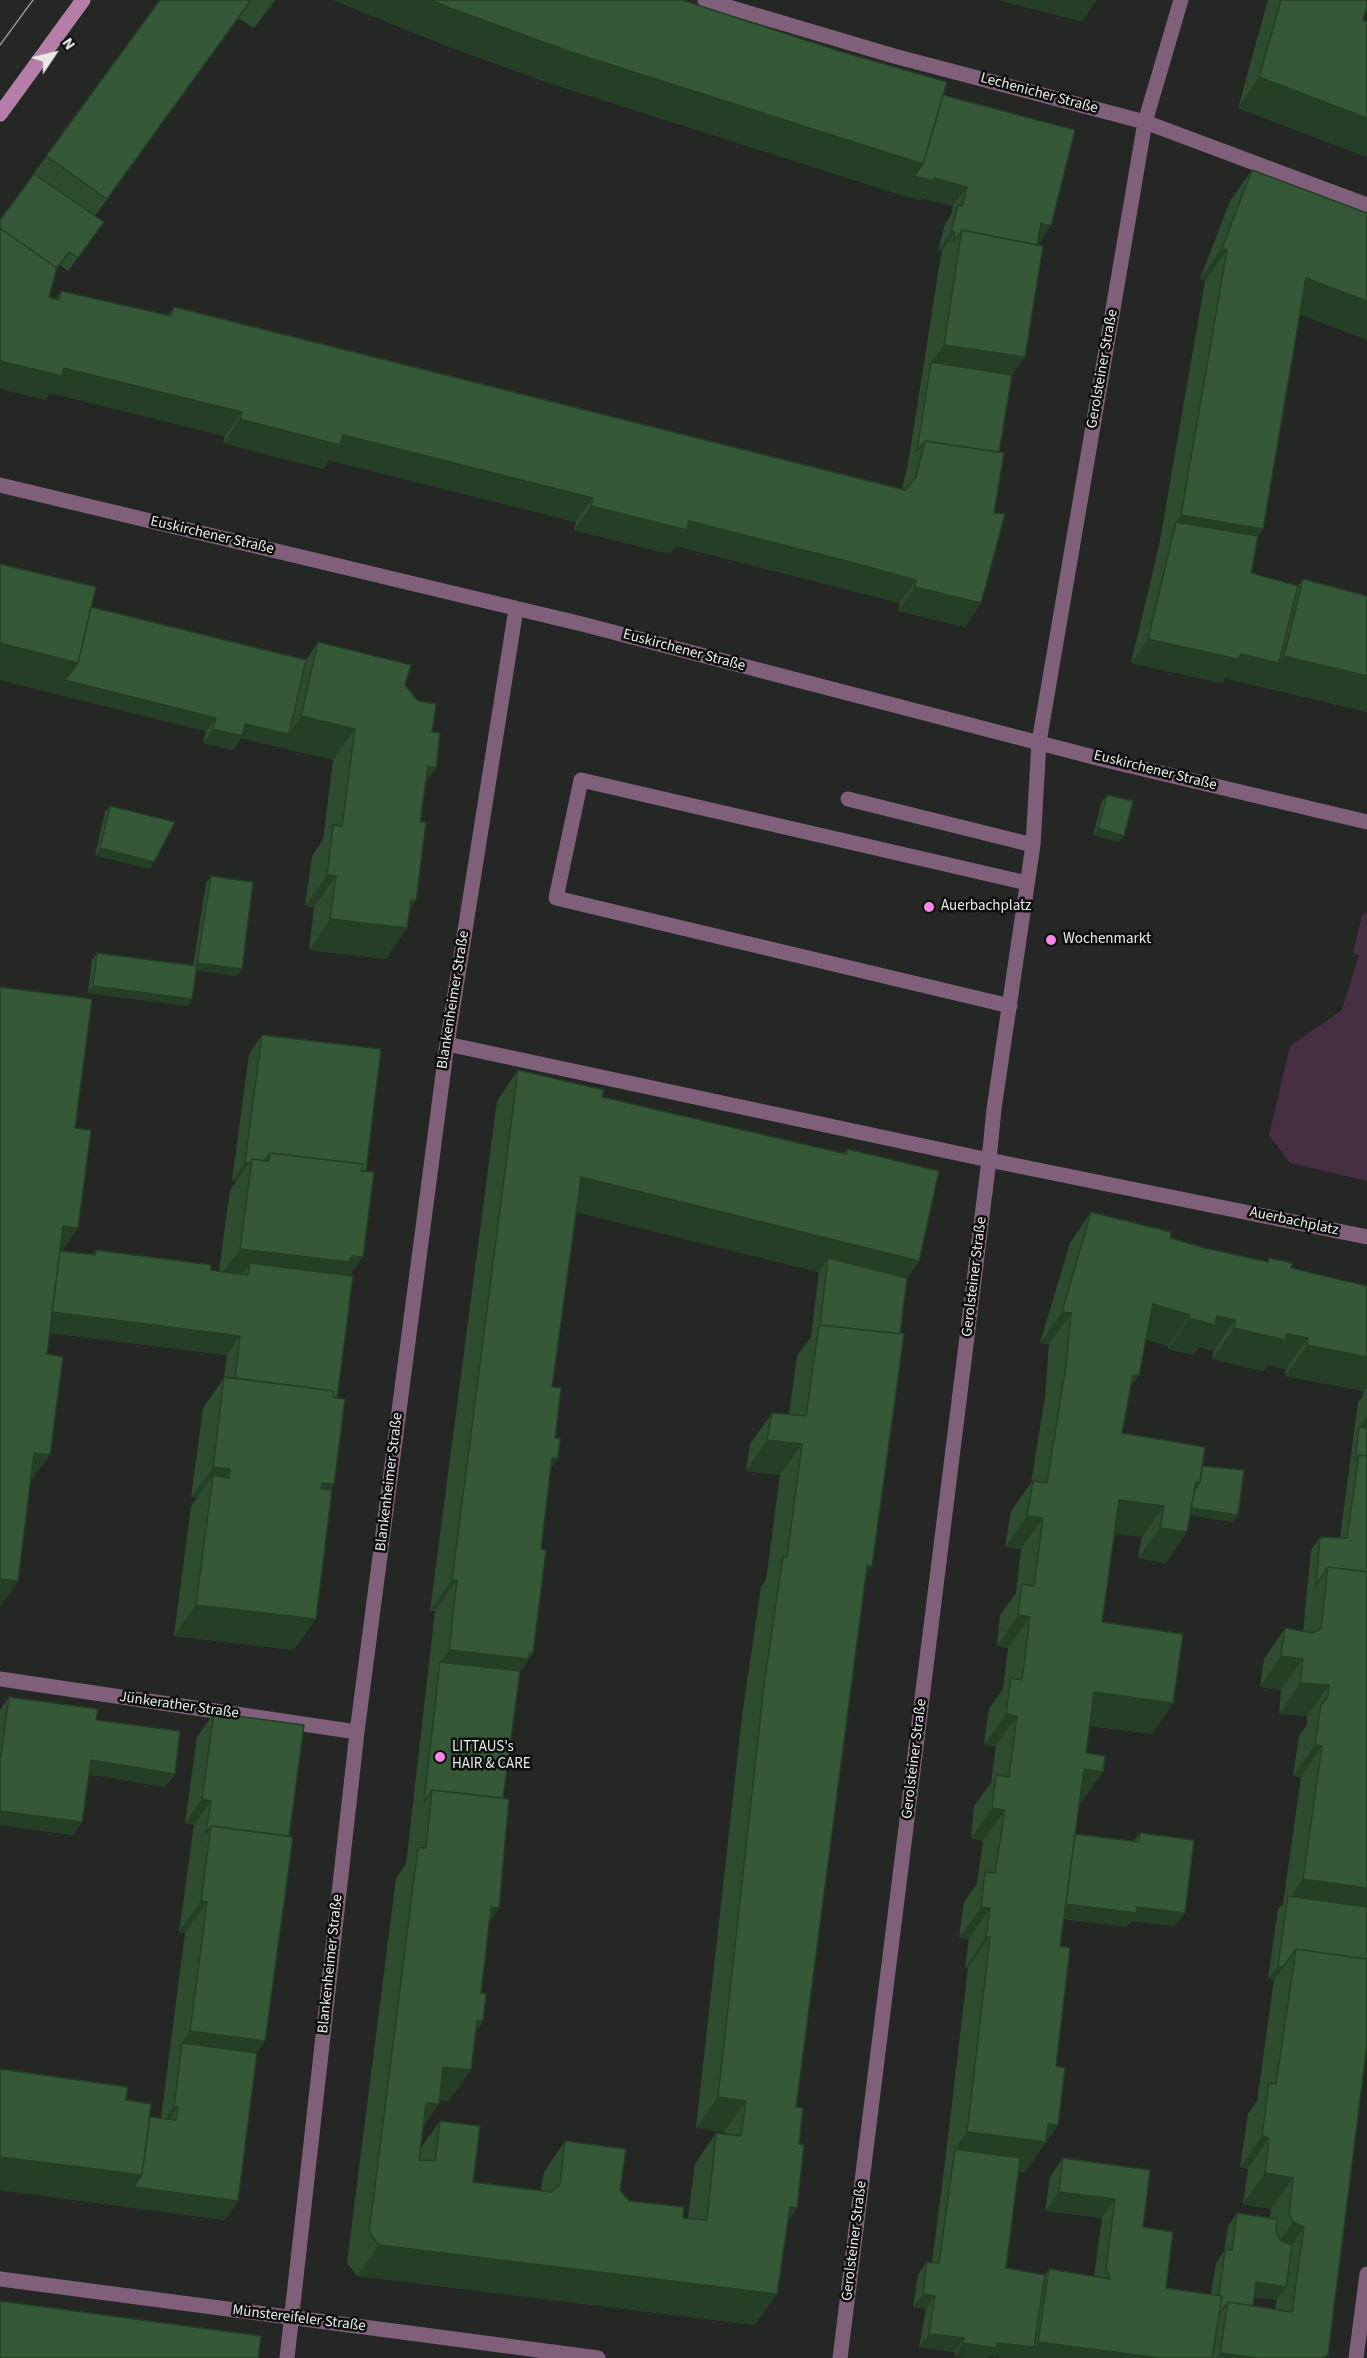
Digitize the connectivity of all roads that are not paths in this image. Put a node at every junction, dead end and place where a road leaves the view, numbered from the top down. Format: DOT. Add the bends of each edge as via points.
graph roads {
  1 [pos="83,0"];
  2 [pos="705,0"];
  3 [pos="1181,0"];
  4 [pos="0,114"];
  5 [pos="1145,122"];
  6 [pos="1367,205"];
  7 [pos="0,485"];
  8 [pos="516,609"];
  9 [pos="1039,742"];
  10 [pos="848,799"];
  11 [pos="1367,822"];
  12 [pos="1033,845"];
  13 [pos="1027,883"];
  14 [pos="1010,1006"];
  15 [pos="447,1044"];
  16 [pos="989,1160"];
  17 [pos="1367,1237"];
  18 [pos="0,1679"];
  19 [pos="357,1732"];
  20 [pos="1367,2274"];
  21 [pos="0,2279"];
  22 [pos="292,2318"];
  23 [pos="287,2358"];
  24 [pos="598,2358"];
  25 [pos="840,2358"];
  26 [pos="1356,2358"];
  1 -- 4 [label="main road"];
  2 -- 5 [label="street, Lechenicher Straße" via="894,56"];
  3 -- 5 [label="street, Gerolsteiner Straße"];
  5 -- 6 [label="street, Lechenicher Straße"];
  5 -- 9 [label="street, Gerolsteiner Straße"];
  7 -- 8 [label="street, Euskirchener Straße"];
  8 -- 9 [label="street, Euskirchener Straße"];
  8 -- 15 [label="street, Blankenheimer Straße"];
  9 -- 11 [label="street, Euskirchener Straße"];
  9 -- 12 [label="street, Gerolsteiner Straße"];
  10 -- 12 [label="street"];
  12 -- 13 [label="street, Gerolsteiner Straße"];
  13 -- 14 [label="street, Gerolsteiner Straße"];
  13 -- 14 [label="street" via="581,780 556,898"];
  14 -- 16 [label="street, Gerolsteiner Straße"];
  15 -- 16 [label="street, Auerbachplatz"];
  15 -- 19 [label="street, Blankenheimer Straße"];
  16 -- 17 [label="street, Auerbachplatz"];
  16 -- 25 [label="street, Gerolsteiner Straße"];
  18 -- 19 [label="street, Jünkerather Straße"];
  19 -- 22 [label="street, Blankenheimer Straße"];
  20 -- 26 [label="street"];
  21 -- 22 [label="street, Münstereifeler Straße"];
  22 -- 23 [label="street, Blankenheimer Straße"];
  22 -- 24 [label="street, Münstereifeler Straße"];
}
